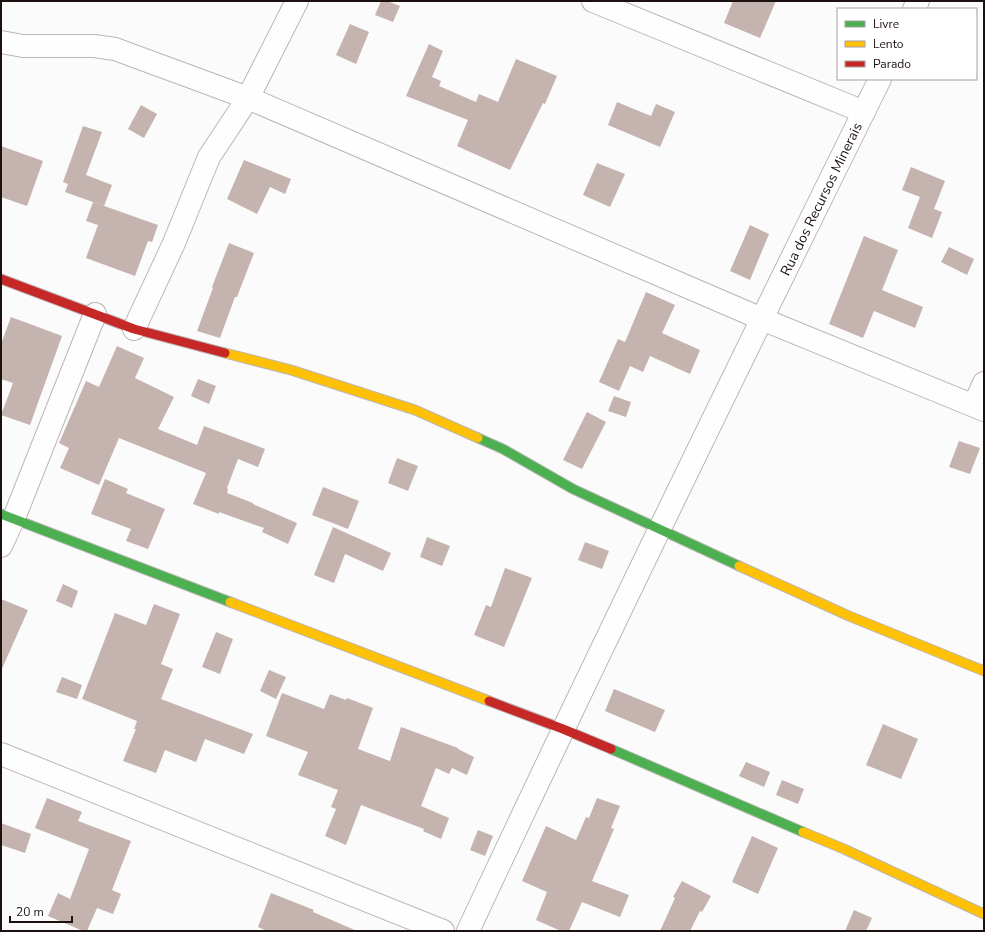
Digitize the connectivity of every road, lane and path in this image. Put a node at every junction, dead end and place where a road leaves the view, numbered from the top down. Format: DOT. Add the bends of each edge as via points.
graph roads {
  1 [pos="297,1"];
  2 [pos="593,1"];
  3 [pos="1,42"];
  4 [pos="880,80"];
  5 [pos="248,98"];
  6 [pos="864,112"];
  7 [pos="1,279"];
  8 [pos="95,314"];
  9 [pos="762,319"];
  10 [pos="134,329"];
  11 [pos="984,383"];
  12 [pos="979,408"];
  13 [pos="7,516"];
  14 [pos="660,530"];
  15 [pos="1,546"];
  16 [pos="984,671"];
  17 [pos="563,729"];
  18 [pos="1,754"];
  19 [pos="984,914"];
  20 [pos="443,931"];
  21 [pos="468,931"];
  1 -- 5 [label="street"];
  2 -- 6 [label="street"];
  3 -- 5 [label="street" via="23,46 94,46 115,49"];
  4 -- 6 [label="street, Rua dos Recursos Minerais"];
  5 -- 9 [label="street"];
  5 -- 10 [label="street" via="209,157 174,243"];
  6 -- 9 [label="street, Rua dos Recursos Minerais"];
  7 -- 8 [label="street"];
  8 -- 10 [label="street"];
  8 -- 13 [label="street"];
  9 -- 12 [label="street"];
  9 -- 14 [label="street, Rua dos Recursos Minerais"];
  10 -- 14 [label="street" via="291,370 416,410 503,449 573,489"];
  11 -- 12 [label="street"];
  13 -- 15 [label="street"];
  13 -- 17 [label="street"];
  14 -- 16 [label="street" via="849,616"];
  14 -- 17 [label="street, Rua dos Recursos Minerais"];
  17 -- 19 [label="street" via="844,849"];
  17 -- 21 [label="street, Rua dos Recursos Minerais"];
  18 -- 20 [label="street"];
}
